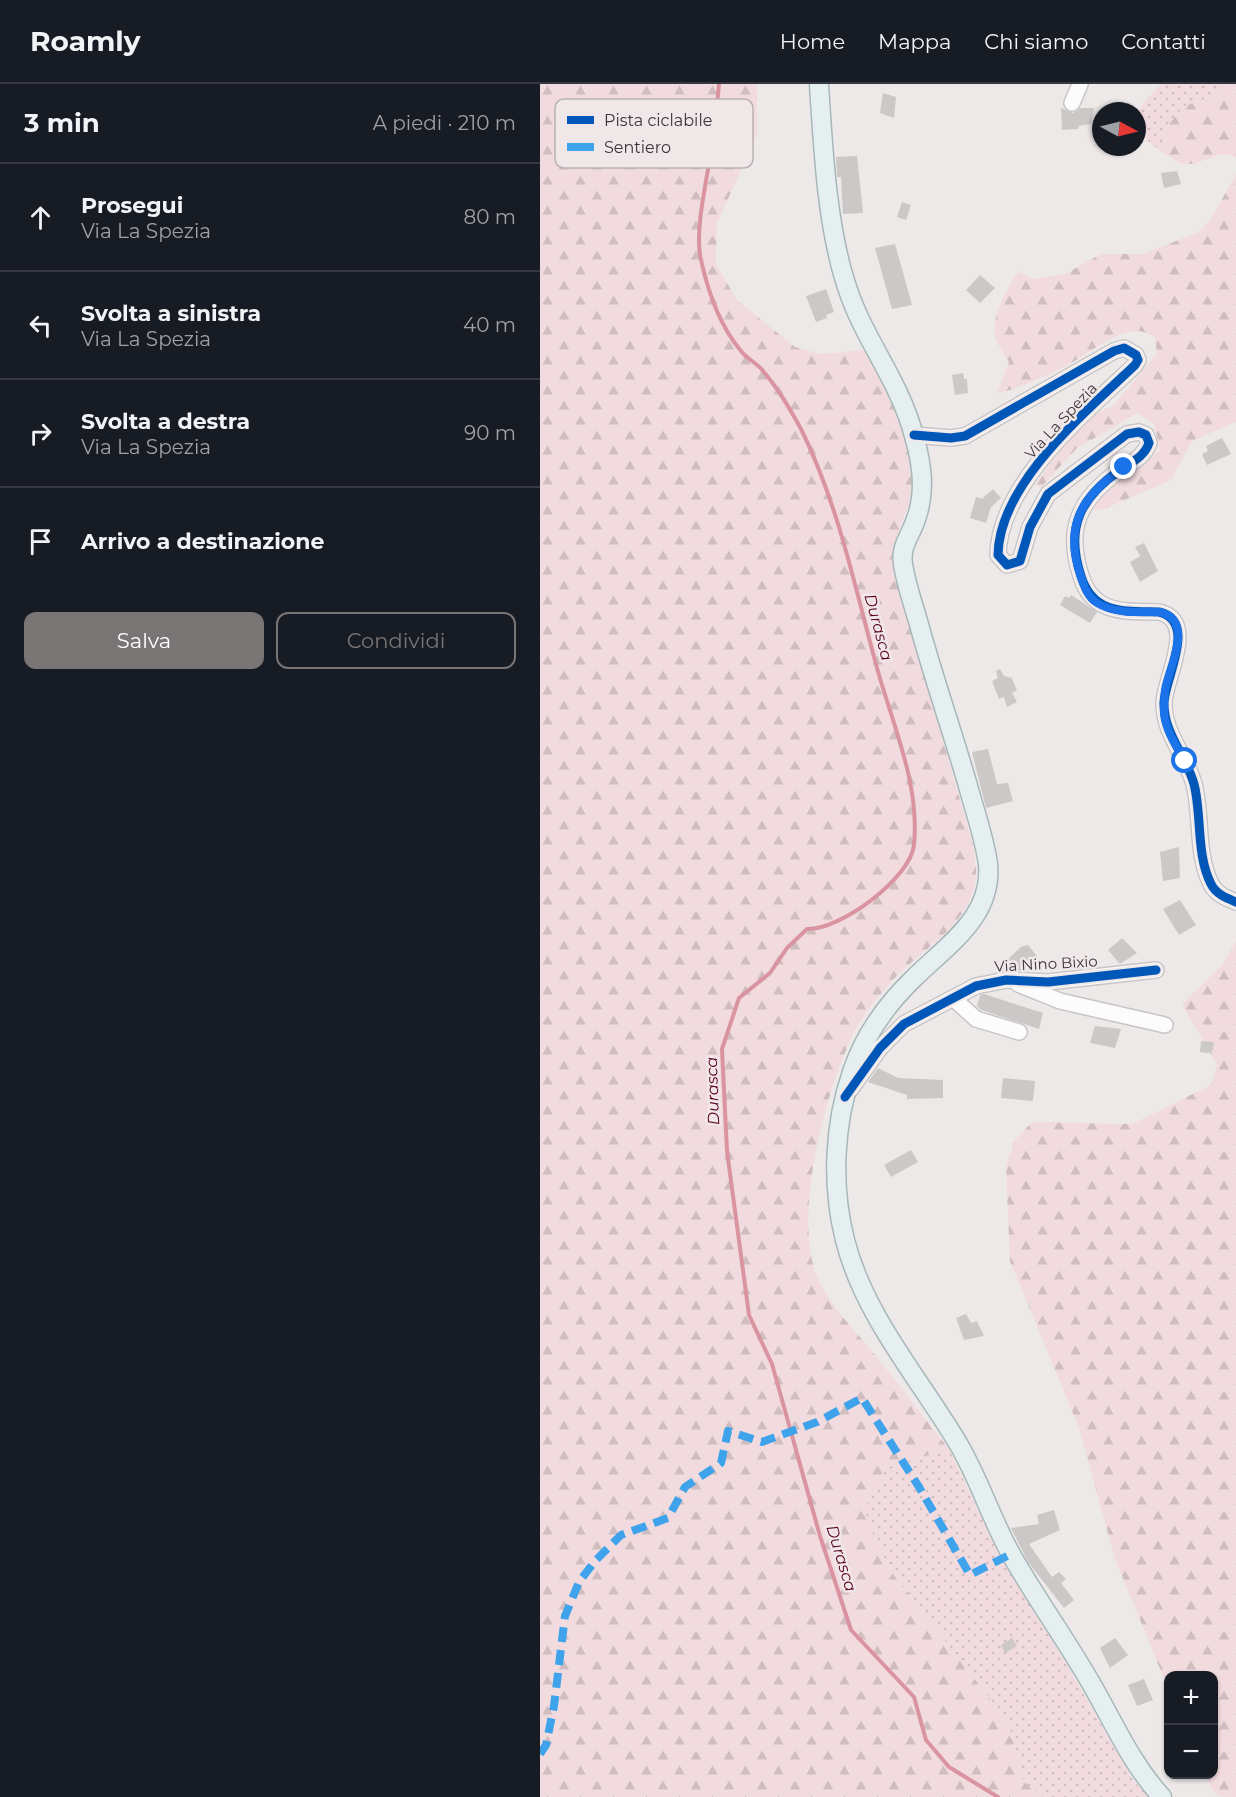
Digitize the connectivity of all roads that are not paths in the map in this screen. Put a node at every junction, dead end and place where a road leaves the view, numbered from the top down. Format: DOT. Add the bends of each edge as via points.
graph roads {
  1 [pos="819,84"];
  2 [pos="1080,84"];
  3 [pos="1072,103"];
  4 [pos="914,435"];
  5 [pos="1236,902"];
  6 [pos="1089,968"];
  7 [pos="1156,970"];
  8 [pos="1114,975"];
  9 [pos="1006,980"];
  10 [pos="955,1000"];
  11 [pos="1165,1025"];
  12 [pos="1019,1032"];
  13 [pos="844,1097"];
  14 [pos="1162,1797"];
  1 -- 4 [label="main road" via="841,266 849,294 905,404"];
  2 -- 3 [label="street"];
  4 -- 5 [label="street, Via La Spezia" via="965,436 1114,351 1124,348 1137,355 1135,365 1071,427 1028,479 1002,527 998,555 1007,565 1016,563 1023,556 1030,527 1048,494 1127,434 1146,435 1149,442 1143,454 1107,479 1083,505 1074,539 1077,566 1084,586 1096,602 1115,609 1160,612 1173,620 1178,646 1165,690 1164,717 1193,781 1207,876 1214,890"];
  4 -- 13 [label="main road" via="923,486 914,525 904,543 903,566 983,840 988,881 984,899 968,927 912,979 870,1032"];
  6 -- 8 [label="street, Via Nino Bixio"];
  7 -- 8 [label="street, Via Nino Bixio"];
  8 -- 9 [label="street, Via Nino Bixio" via="1048,982"];
  9 -- 10 [label="street, Via Nino Bixio" via="976,986"];
  9 -- 11 [label="street" via="1060,1001"];
  10 -- 12 [label="street" via="976,1019"];
  10 -- 13 [label="street, Via Nino Bixio" via="904,1024 880,1048"];
  13 -- 14 [label="main road" via="836,1166 843,1234 857,1279 960,1447 1011,1554 1138,1767"];
}
